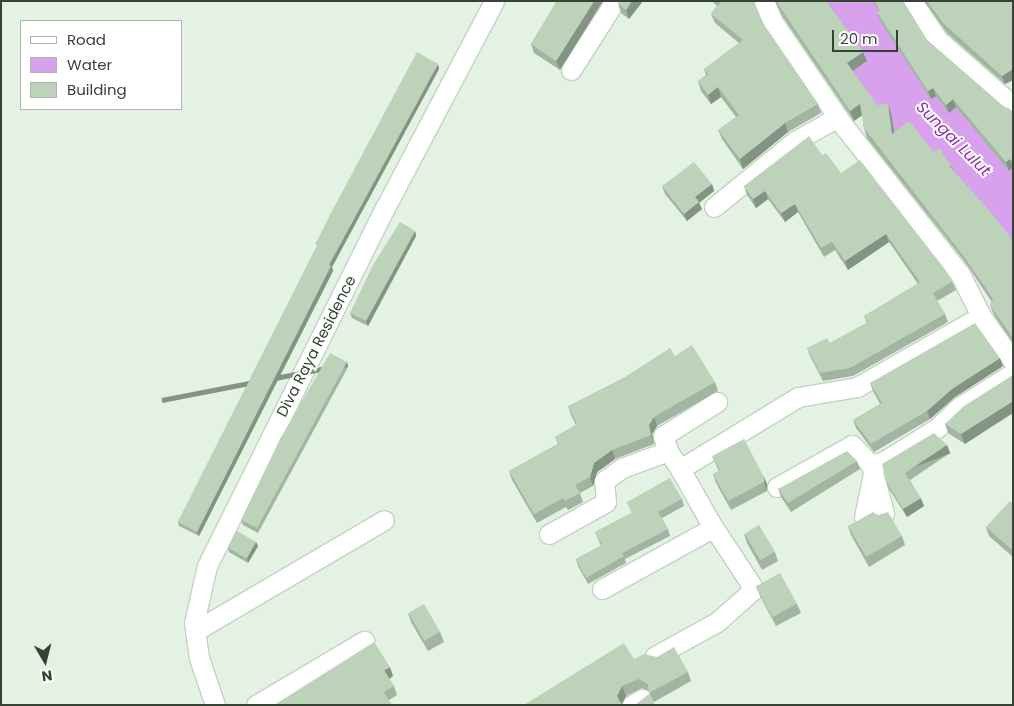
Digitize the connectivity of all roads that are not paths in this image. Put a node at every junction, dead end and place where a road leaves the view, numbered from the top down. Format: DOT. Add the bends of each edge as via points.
graph roads {
  1 [pos="494,1"];
  2 [pos="616,1"];
  3 [pos="764,1"];
  4 [pos="912,1"];
  5 [pos="571,70"];
  6 [pos="1013,106"];
  7 [pos="838,117"];
  8 [pos="714,207"];
  9 [pos="981,316"];
  10 [pos="1013,361"];
  11 [pos="1013,373"];
  12 [pos="717,402"];
  13 [pos="668,452"];
  14 [pos="680,469"];
  15 [pos="872,469"];
  16 [pos="777,487"];
  17 [pos="884,513"];
  18 [pos="864,517"];
  19 [pos="384,520"];
  20 [pos="710,522"];
  21 [pos="549,534"];
  22 [pos="602,589"];
  23 [pos="195,630"];
  24 [pos="364,641"];
  25 [pos="654,656"];
  26 [pos="215,705"];
  27 [pos="256,705"];
  1 -- 23 [label="street, Diva Raya Residence" via="385,208 212,557 194,623"];
  2 -- 5 [label="street"];
  3 -- 7 [label="street" via="773,22"];
  4 -- 6 [label="street" via="938,40"];
  7 -- 8 [label="street" via="795,141"];
  7 -- 9 [label="street" via="960,274"];
  9 -- 10 [label="street"];
  9 -- 14 [label="street" via="857,388 798,397"];
  11 -- 15 [label="street" via="961,406 937,428"];
  12 -- 13 [label="street" via="663,436"];
  13 -- 14 [label="street"];
  13 -- 21 [label="street" via="622,468 604,481 606,502"];
  14 -- 20 [label="street"];
  15 -- 16 [label="street" via="852,446"];
  15 -- 17 [label="street"];
  15 -- 18 [label="street"];
  19 -- 23 [label="street"];
  20 -- 22 [label="street" via="708,530"];
  20 -- 25 [label="street" via="754,589 717,622"];
  23 -- 26 [label="street, Diva Raya Residence" via="199,658"];
  24 -- 27 [label="street"];
}
